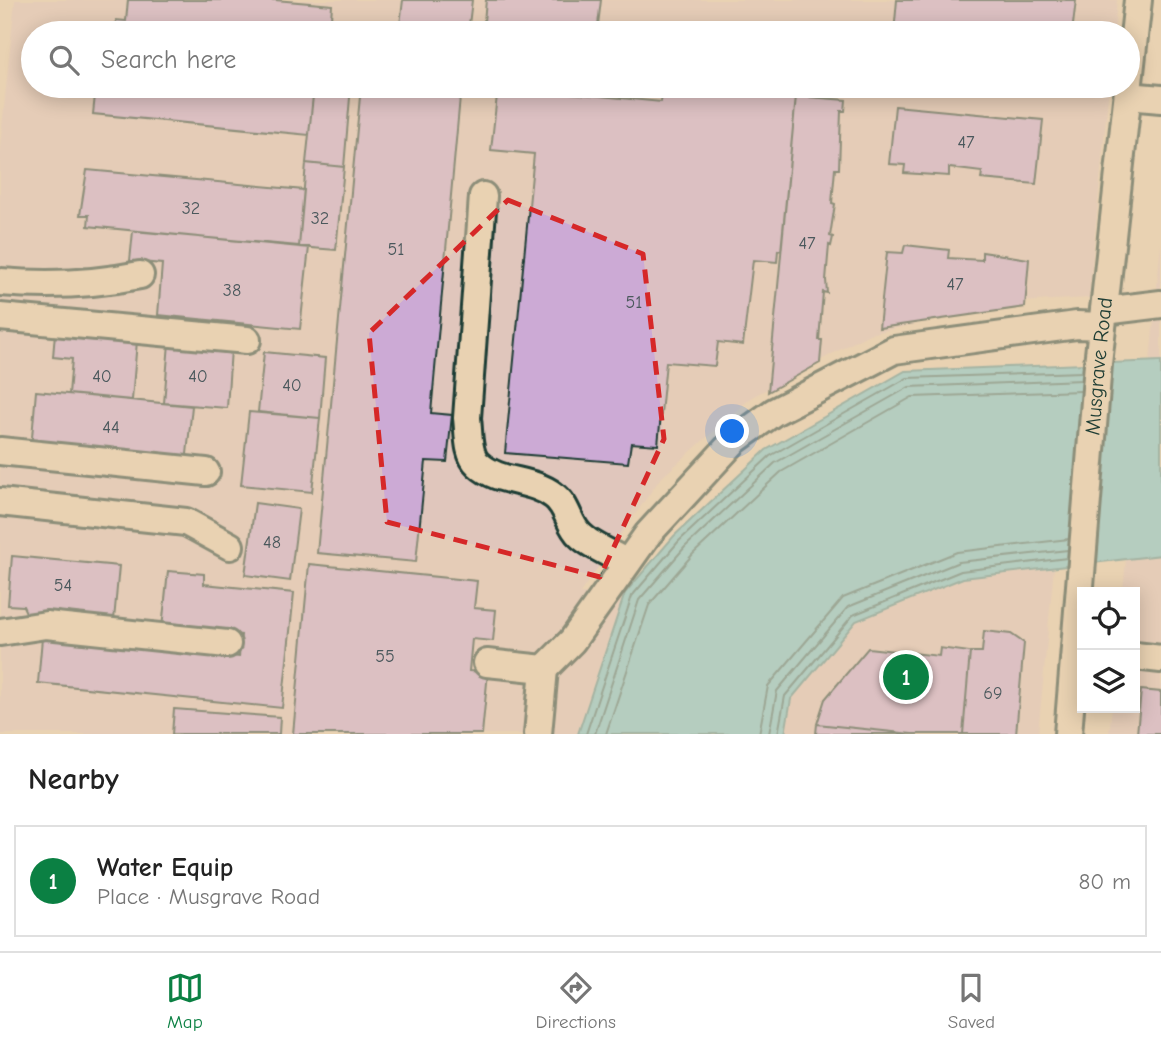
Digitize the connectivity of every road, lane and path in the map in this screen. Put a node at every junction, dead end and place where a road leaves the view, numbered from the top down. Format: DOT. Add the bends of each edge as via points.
graph roads {
  1 [pos="1138,0"];
  2 [pos="1136,21"];
  3 [pos="1140,97"];
  4 [pos="1128,98"];
  5 [pos="1161,99"];
  6 [pos="483,196"];
  7 [pos="140,275"];
  8 [pos="0,282"];
  9 [pos="1161,304"];
  10 [pos="0,317"];
  11 [pos="1103,319"];
  12 [pos="247,340"];
  13 [pos="0,451"];
  14 [pos="206,472"];
  15 [pos="0,502"];
  16 [pos="230,546"];
  17 [pos="627,563"];
  18 [pos="0,632"];
  19 [pos="228,645"];
  20 [pos="1079,650"];
  21 [pos="1140,657"];
  22 [pos="1161,659"];
  23 [pos="487,663"];
  24 [pos="1077,666"];
  25 [pos="544,669"];
  26 [pos="538,734"];
  27 [pos="1068,734"];
  1 -- 2 [label="street, Musgrave Road"];
  3 -- 5 [label="street"];
  4 -- 11 [label="street, Musgrave Road"];
  6 -- 17 [label="street" via="468,404 471,452 477,464 494,475 536,485 555,495 579,535"];
  7 -- 8 [label="street" via="113,281"];
  9 -- 11 [label="street"];
  10 -- 12 [label="street"];
  11 -- 17 [label="street" via="894,350 867,362 774,412 735,440"];
  11 -- 20 [label="street, Musgrave Road" via="1081,564"];
  13 -- 14 [label="street"];
  15 -- 16 [label="street" via="186,522"];
  17 -- 25 [label="street" via="572,641"];
  18 -- 19 [label="street" via="46,625"];
  21 -- 22 [label="street"];
  23 -- 25 [label="street"];
  24 -- 27 [label="street, Musgrave Road"];
  25 -- 26 [label="street"];
}
